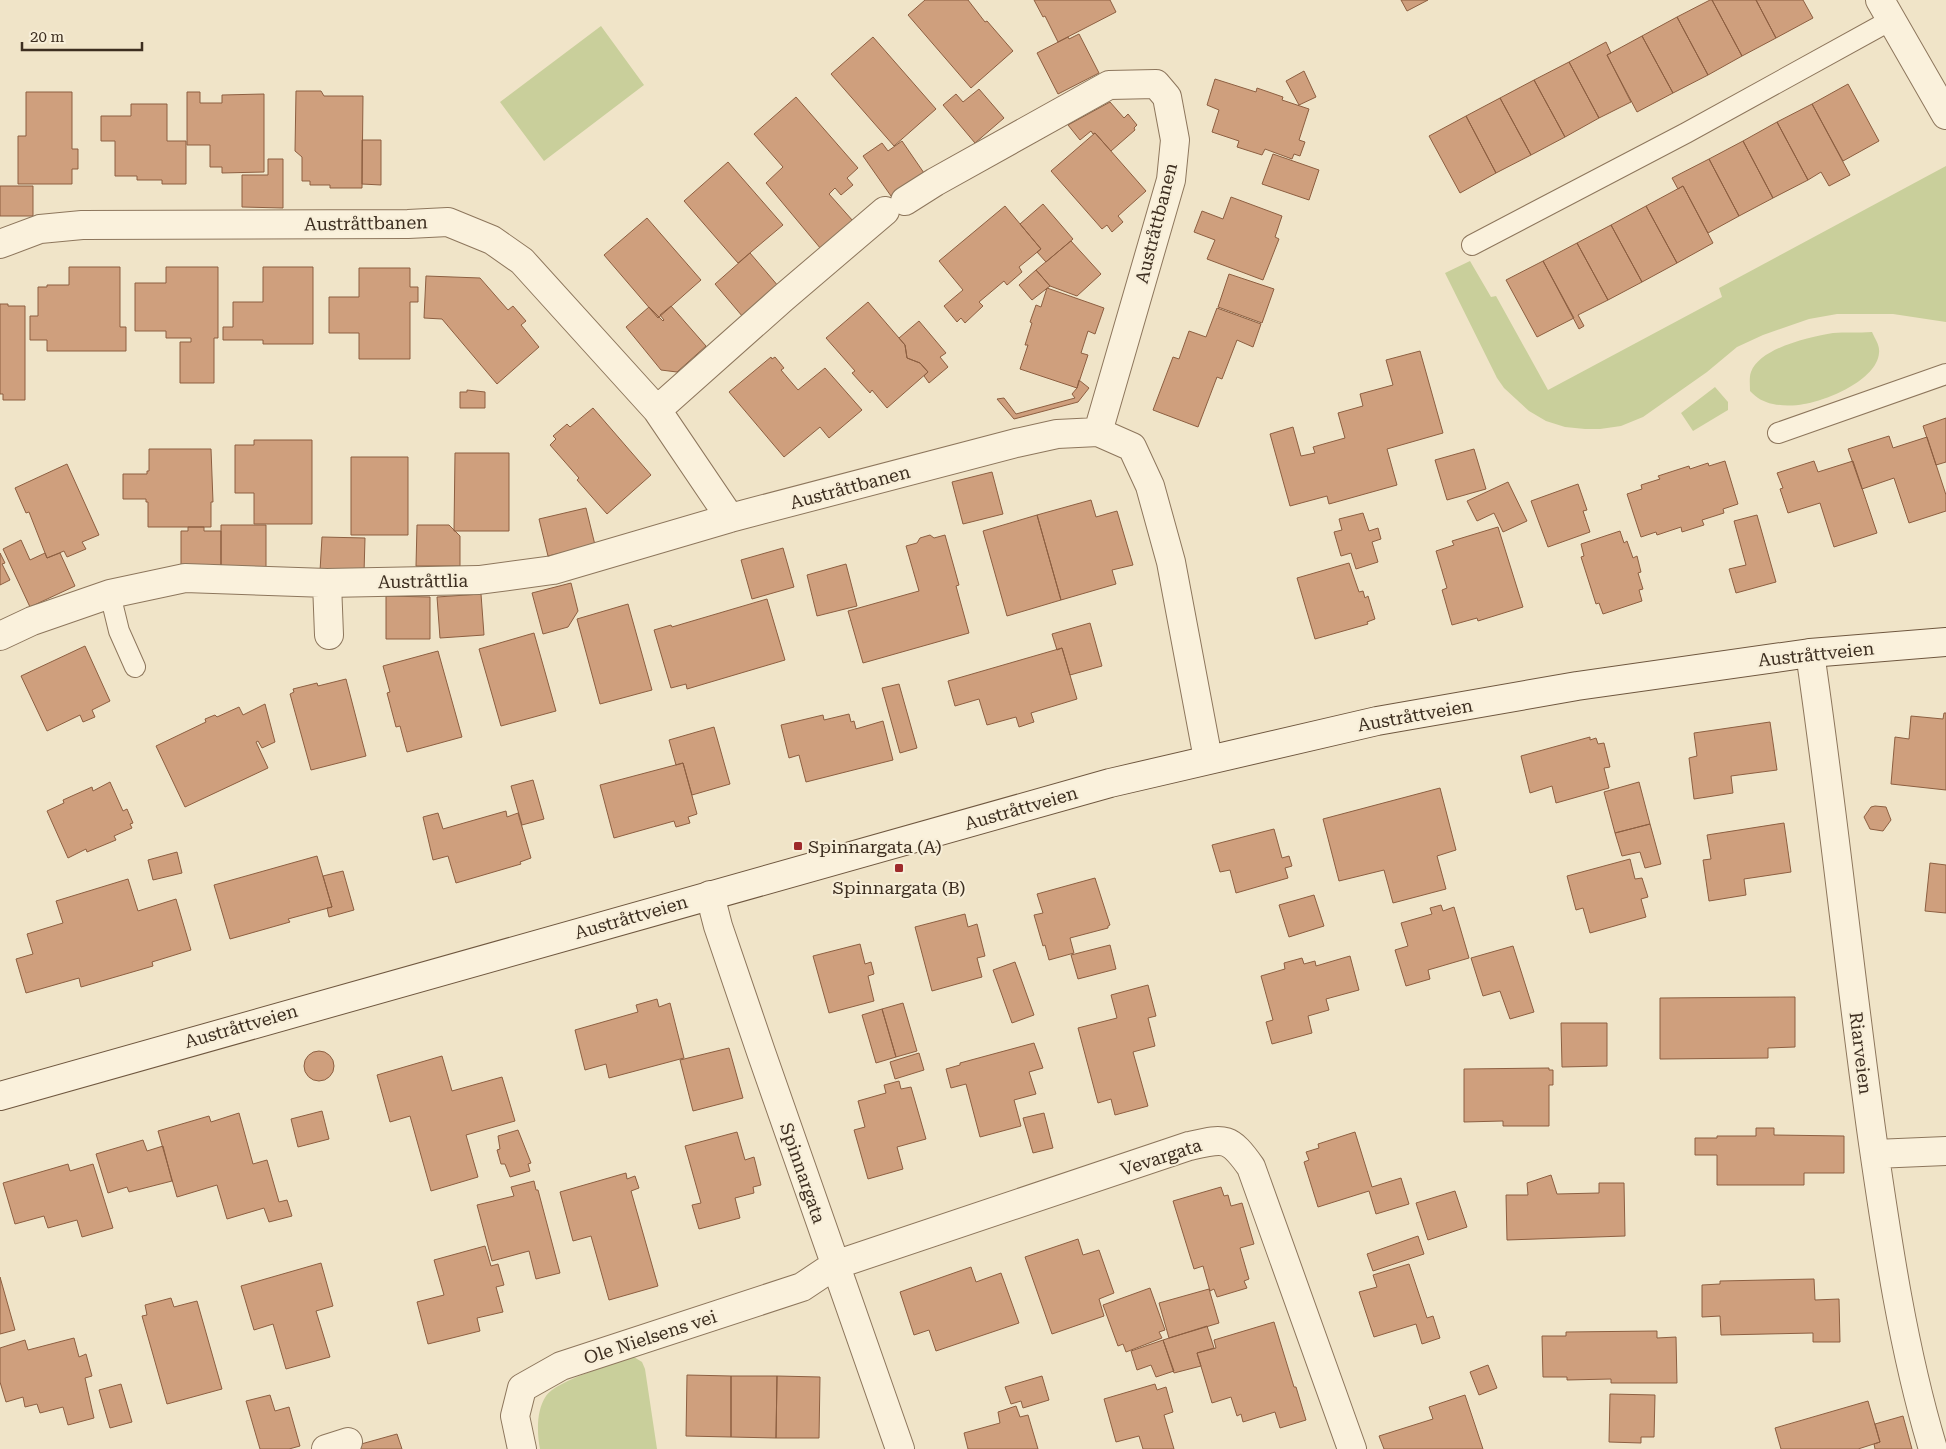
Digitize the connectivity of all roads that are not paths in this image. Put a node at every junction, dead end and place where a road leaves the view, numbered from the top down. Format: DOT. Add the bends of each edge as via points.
graph roads {
  1 [pos="1885,10"];
  2 [pos="1946,115"];
  3 [pos="0,244"];
  4 [pos="1472,245"];
  5 [pos="1946,374"];
  6 [pos="657,410"];
  7 [pos="1098,432"];
  8 [pos="1778,433"];
  9 [pos="730,518"];
  10 [pos="328,583"];
  11 [pos="110,594"];
  12 [pos="328,635"];
  13 [pos="0,636"];
  14 [pos="1946,642"];
  15 [pos="1810,653"];
  16 [pos="135,667"];
  17 [pos="1208,759"];
  18 [pos="710,895"];
  19 [pos="0,1096"];
  20 [pos="1946,1151"];
  21 [pos="1875,1154"];
  22 [pos="835,1264"];
  23 [pos="522,1449"];
  24 [pos="900,1449"];
  25 [pos="1352,1449"];
  26 [pos="1933,1449"];
  1 -- 2 [label="street"];
  1 -- 4 [label="lane" via="1686,132"];
  3 -- 6 [label="street, Austråttbanen" via="40,228 82,225 448,222 492,240 522,261"];
  5 -- 8 [label="lane"];
  6 -- 7 [label="street, Austråttbanen" via="783,298 895,206 1109,85 1156,84 1167,97 1176,140 1171,180"];
  6 -- 9 [label="street, Austråttbanen"];
  7 -- 9 [label="street, Austråttbanen" via="1057,434 1016,443"];
  7 -- 17 [label="street, Austråttbanen" via="1132,447 1150,486 1171,562"];
  9 -- 10 [label="street, Austråttlia" via="553,570 479,580"];
  10 -- 11 [label="street, Austråttlia" via="185,578"];
  10 -- 12 [label="street"];
  11 -- 13 [label="street, Austråttlia" via="32,621"];
  11 -- 16 [label="lane" via="119,631"];
  14 -- 15 [label="street, Austråttveien"];
  15 -- 17 [label="street, Austråttveien" via="1587,685 1377,721"];
  15 -- 21 [label="street, Riarveien"];
  17 -- 18 [label="street, Austråttveien" via="1110,783"];
  18 -- 19 [label="street, Austråttveien"];
  18 -- 22 [label="street, Spinnargata" via="733,971"];
  20 -- 21 [label="street"];
  21 -- 26 [label="street, Riarveien" via="1890,1264"];
  22 -- 23 [label="street, Ole Nielsens vei" via="802,1287 561,1366 522,1388 515,1416"];
  22 -- 24 [label="street, Spinnargata"];
  22 -- 25 [label="street, Vevargata" via="1189,1146 1219,1140 1238,1148 1251,1167"];
}
